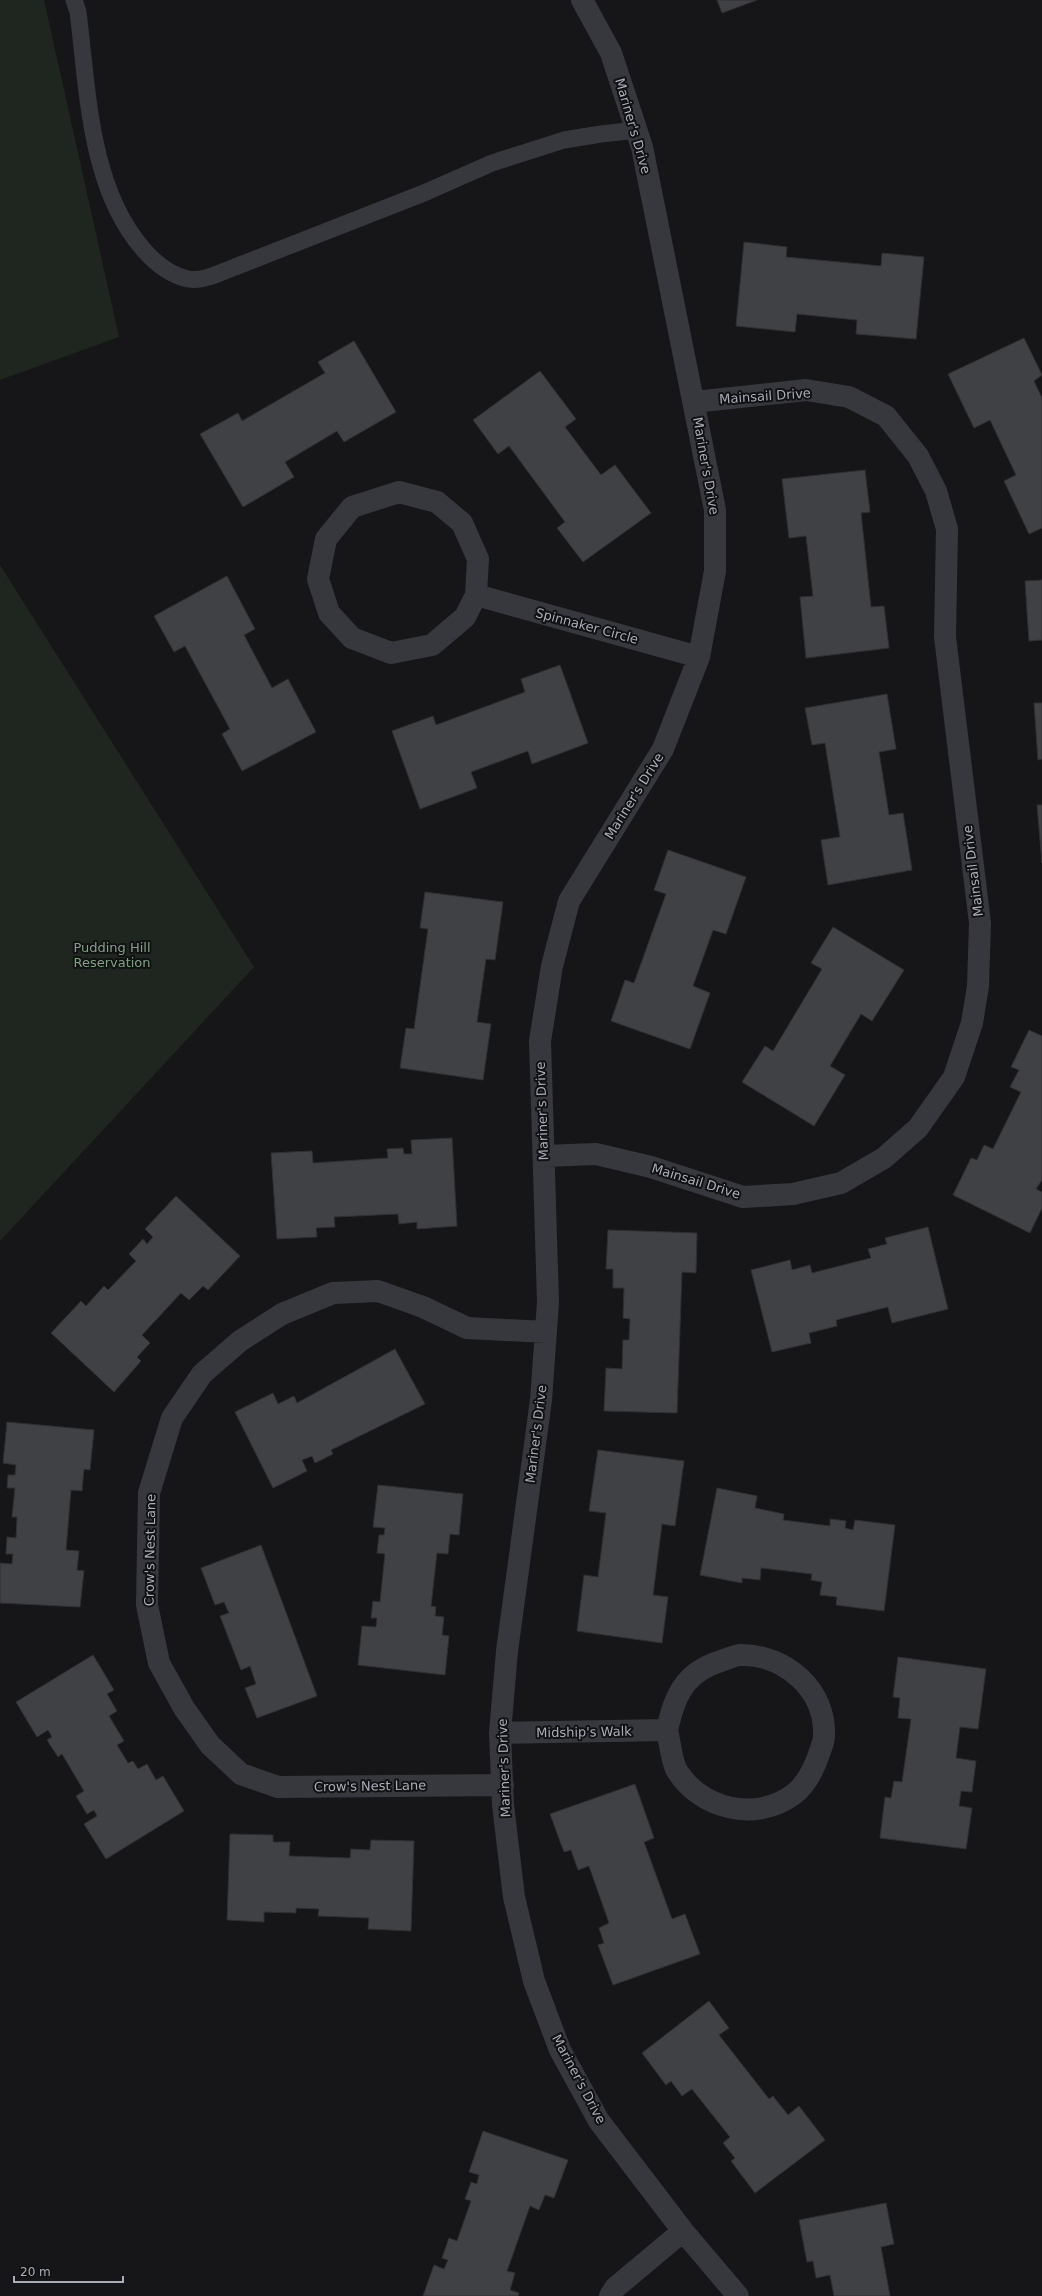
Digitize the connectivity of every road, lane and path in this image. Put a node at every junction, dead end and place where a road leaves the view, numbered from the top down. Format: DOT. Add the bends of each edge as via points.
graph roads {
  1 [pos="74,0"];
  2 [pos="582,0"];
  3 [pos="637,130"];
  4 [pos="694,402"];
  5 [pos="476,595"];
  6 [pos="699,657"];
  7 [pos="544,1156"];
  8 [pos="546,1332"];
  9 [pos="667,1730"];
  10 [pos="500,1733"];
  11 [pos="502,1785"];
  12 [pos="683,2231"];
  13 [pos="610,2296"];
  14 [pos="738,2296"];
  1 -- 3 [label="lane" via="78,12 100,163 113,204 128,230 153,260 166,271 189,279 204,278 235,267 424,193 492,163 564,140"];
  2 -- 3 [label="street, Mariner's Drive" via="611,53"];
  3 -- 4 [label="street, Mariner's Drive"];
  4 -- 6 [label="street, Mariner's Drive" via="716,510 715,572"];
  4 -- 7 [label="street, Mainsail Drive" via="806,390 849,397 886,416 918,456 936,490 947,529 946,637 980,923 978,986 972,1023 954,1077 918,1128 884,1158 841,1183 793,1194 743,1197 651,1168 596,1154"];
  5 -- 5 [label="street" via="478,559 462,523 437,502 399,492 352,507 326,539 318,579 329,613 352,638 391,653 432,645 465,617"];
  5 -- 6 [label="street, Spinnaker Circle"];
  6 -- 7 [label="street, Mariner's Drive" via="663,749 569,901 552,966 540,1041"];
  7 -- 8 [label="street, Mariner's Drive" via="548,1302"];
  8 -- 10 [label="street, Mariner's Drive" via="541,1400 507,1651"];
  8 -- 11 [label="street, Crow's Nest Lane" via="467,1328 423,1307 378,1291 333,1293 282,1314 240,1340 202,1374 172,1418 149,1493 147,1604 159,1663 184,1708 206,1738 241,1774 278,1787"];
  9 -- 9 [label="street" via="676,1768 691,1788 715,1805 746,1811 776,1805 794,1794 814,1771 824,1737 821,1709 804,1680 773,1660 740,1655 707,1665 686,1682 672,1707"];
  9 -- 10 [label="street, Midship's Walk"];
  10 -- 11 [label="street, Mariner's Drive"];
  11 -- 12 [label="street, Mariner's Drive" via="514,1897 534,1981 560,2050 599,2121"];
  12 -- 13 [label="street" via="615,2288"];
  12 -- 14 [label="street, Mariner's Drive"];
}
